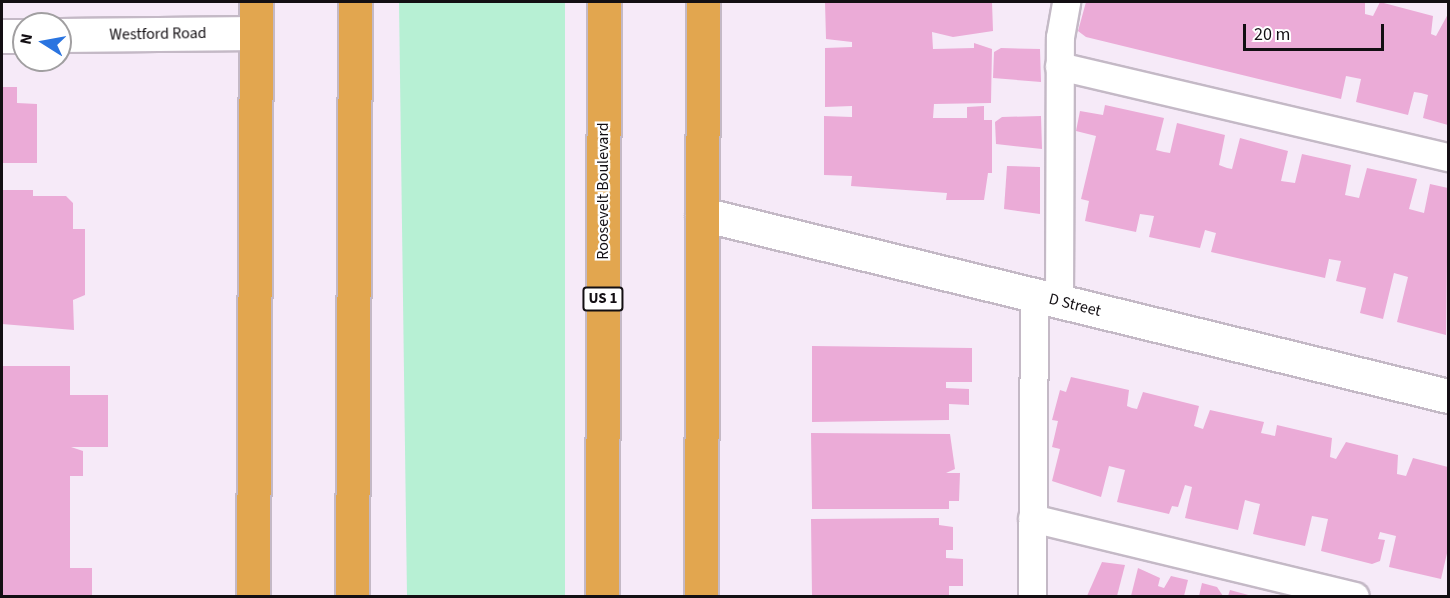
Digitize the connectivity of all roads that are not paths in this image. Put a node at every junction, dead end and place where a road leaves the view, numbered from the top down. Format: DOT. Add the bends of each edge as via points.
graph roads {
  1 [pos="355,2"];
  2 [pos="604,2"];
  3 [pos="703,2"];
  4 [pos="1066,2"];
  5 [pos="256,17"];
  6 [pos="72,34"];
  7 [pos="1059,66"];
  8 [pos="1449,158"];
  9 [pos="702,214"];
  10 [pos="1046,298"];
  11 [pos="1449,396"];
  12 [pos="1032,519"];
  13 [pos="253,597"];
  14 [pos="352,597"];
  15 [pos="602,597"];
  16 [pos="701,597"];
  17 [pos="1032,597"];
  18 [pos="1355,597"];
  1 -- 14 [label="highway"];
  2 -- 15 [label="highway, Roosevelt Boulevard / US 1"];
  3 -- 9 [label="highway"];
  4 -- 7 [label="lane"];
  5 -- 6 [label="street, Westford Road"];
  5 -- 13 [label="highway"];
  7 -- 8 [label="lane"];
  7 -- 10 [label="lane"];
  9 -- 10 [label="street, D Street"];
  9 -- 16 [label="highway"];
  10 -- 11 [label="street, D Street"];
  10 -- 12 [label="lane"];
  12 -- 17 [label="lane"];
  12 -- 18 [label="lane"];
}
